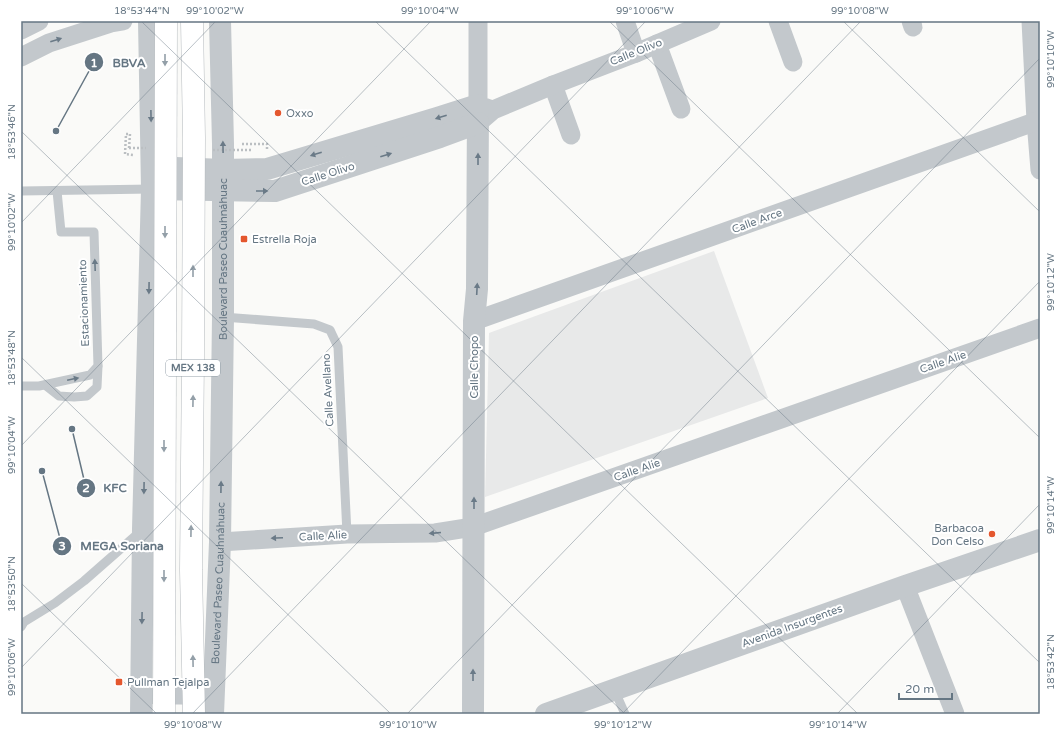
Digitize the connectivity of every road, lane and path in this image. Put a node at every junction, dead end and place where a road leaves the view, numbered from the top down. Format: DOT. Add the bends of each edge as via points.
graph roads {
  1 [pos="39,21"];
  2 [pos="123,21"];
  3 [pos="149,21"];
  4 [pos="166,21"];
  5 [pos="192,21"];
  6 [pos="220,21"];
  7 [pos="478,21"];
  8 [pos="625,21"];
  9 [pos="711,21"];
  10 [pos="778,21"];
  11 [pos="1031,21"];
  12 [pos="21,30"];
  13 [pos="657,44"];
  14 [pos="636,52"];
  15 [pos="21,57"];
  16 [pos="793,62"];
  17 [pos="553,85"];
  18 [pos="681,109"];
  19 [pos="483,113"];
  20 [pos="1038,121"];
  21 [pos="571,135"];
  22 [pos="252,143"];
  23 [pos="129,148"];
  24 [pos="253,150"];
  25 [pos="125,154"];
  26 [pos="152,167"];
  27 [pos="1040,170"];
  28 [pos="223,181"];
  29 [pos="152,189"];
  30 [pos="21,191"];
  31 [pos="57,191"];
  32 [pos="223,317"];
  33 [pos="474,321"];
  34 [pos="1040,328"];
  35 [pos="98,366"];
  36 [pos="45,385"];
  37 [pos="21,386"];
  38 [pos="474,527"];
  39 [pos="143,529"];
  40 [pos="347,534"];
  41 [pos="1040,540"];
  42 [pos="220,542"];
  43 [pos="905,586"];
  44 [pos="21,627"];
  45 [pos="614,689"];
  46 [pos="141,693"];
  47 [pos="213,704"];
  48 [pos="575,709"];
  49 [pos="140,714"];
  50 [pos="164,714"];
  51 [pos="194,714"];
  52 [pos="473,714"];
  53 [pos="546,714"];
  54 [pos="625,714"];
  55 [pos="955,714"];
  1 -- 12 [label="street"];
  15 -- 2 [label="street, one-way" via="49,43"];
  3 -- 26 [label="street, one-way"];
  4 -- 50 [label="main road, MEX 138, one-way, bridge"];
  51 -- 5 [label="main road, Boulevard Paseo Cuauhnáhuac / MEX 138, one-way, bridge" via="191,570 194,146"];
  28 -- 6 [label="street, Boulevard Paseo Cuauhnáhuac / MEX 138, one-way"];
  7 -- 19 [label="street, Calle Chopo"];
  8 -- 14 [label="street"];
  9 -- 13 [label="street, Calle Olivo"];
  10 -- 16 [label="street"];
  11 -- 20 [label="street"];
  13 -- 14 [label="street, Calle Olivo"];
  13 -- 18 [label="street"];
  14 -- 17 [label="street, Calle Olivo"];
  17 -- 19 [label="street, Calle Olivo"];
  17 -- 21 [label="street"];
  19 -- 28 [label="street, Calle Olivo" via="440,137 275,191"];
  33 -- 19 [label="street, Calle Chopo, one-way"];
  20 -- 27 [label="street"];
  20 -- 33 [label="street, Calle Arce"];
  22 -- 24 [label="path" via="267,144 267,150"];
  23 -- 25 [label="path" via="130,134 126,134"];
  26 -- 28 [label="street, Calle Olivo"];
  26 -- 29 [label="street"];
  28 -- 29 [label="street, Calle Olivo"];
  28 -- 32 [label="street, Boulevard Paseo Cuauhnáhuac / MEX 138"];
  29 -- 31 [label="lane"];
  29 -- 39 [label="street, one-way"];
  30 -- 31 [label="lane"];
  35 -- 31 [label="lane, Estacionamiento, one-way" via="94,232 61,232"];
  32 -- 40 [label="lane, Calle Avellano" via="314,324 330,330 338,347"];
  42 -- 32 [label="street, Boulevard Paseo Cuauhnáhuac / MEX 138, one-way"];
  38 -- 33 [label="street, Calle Chopo, one-way"];
  34 -- 38 [label="street, Calle Alie"];
  36 -- 35 [label="lane, one-way" via="90,375"];
  35 -- 36 [label="lane" via="97,387 87,396 59,396"];
  36 -- 37 [label="lane"];
  38 -- 40 [label="street, Calle Alie, one-way" via="435,533"];
  52 -- 38 [label="street, Calle Chopo, one-way"];
  39 -- 44 [label="lane" via="84,581 24,622"];
  39 -- 46 [label="street, one-way"];
  40 -- 42 [label="street, Calle Alie, one-way"];
  41 -- 43 [label="street, Avenida Insurgentes"];
  42 -- 47 [label="street, Boulevard Paseo Cuauhnáhuac / MEX 138"];
  43 -- 45 [label="street, Avenida Insurgentes"];
  43 -- 55 [label="street"];
  45 -- 48 [label="street, Avenida Insurgentes"];
  45 -- 54 [label="lane"];
  46 -- 47 [label="street"];
  46 -- 49 [label="street"];
  48 -- 53 [label="street, Avenida Insurgentes"];
}
